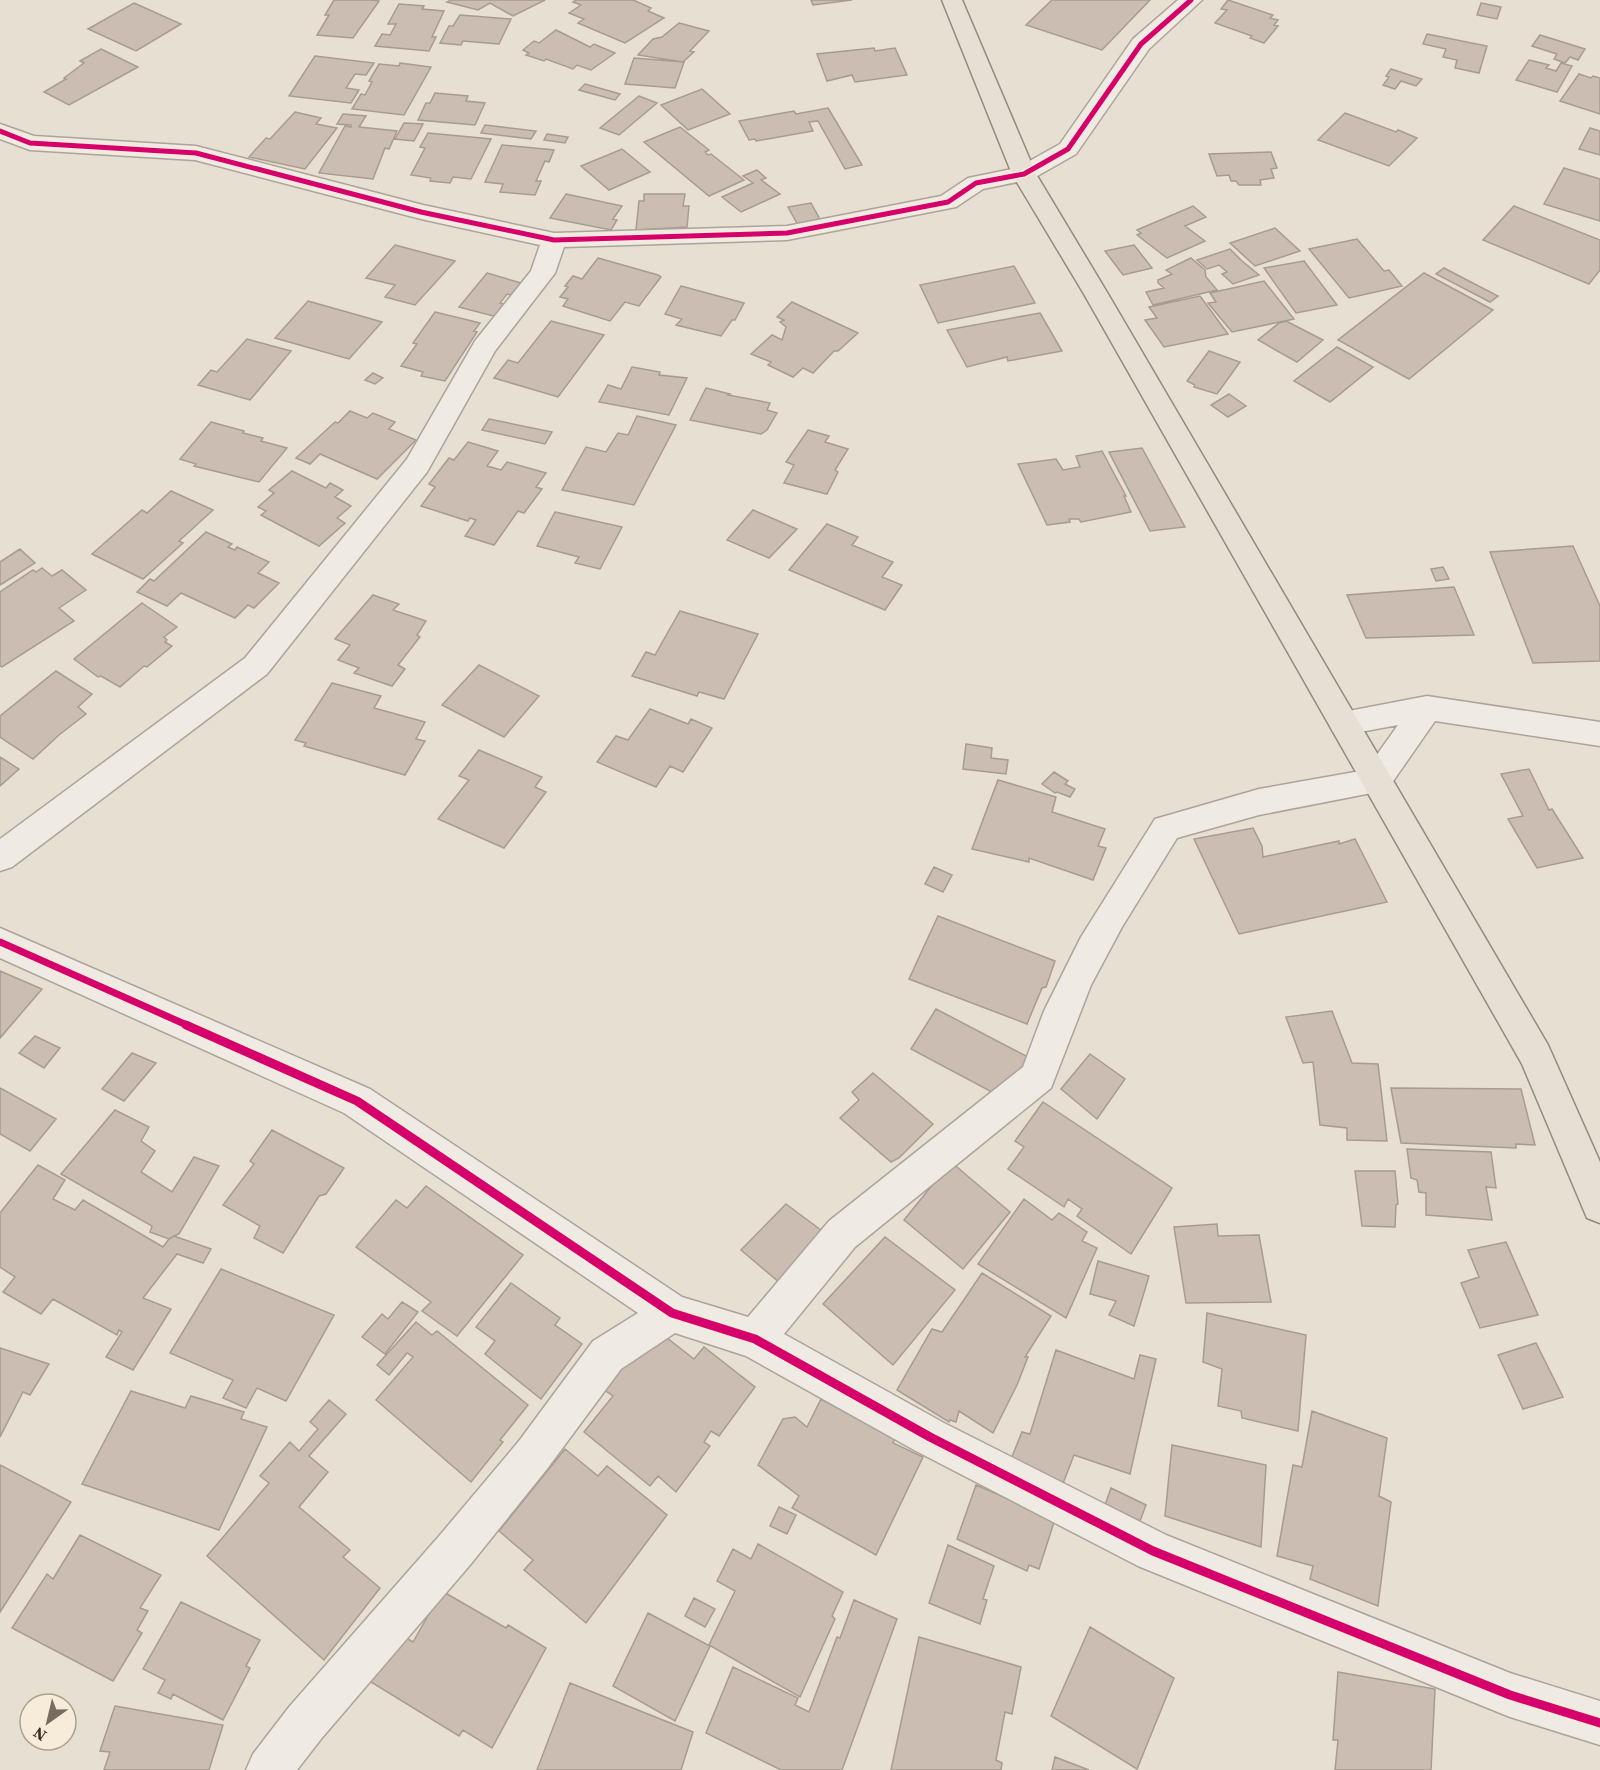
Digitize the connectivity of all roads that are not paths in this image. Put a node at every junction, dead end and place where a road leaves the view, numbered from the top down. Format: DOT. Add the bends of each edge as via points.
graph roads {
  1 [pos="952,0"];
  2 [pos="1191,0"];
  3 [pos="0,131"];
  4 [pos="1024,174"];
  5 [pos="554,240"];
  6 [pos="1427,708"];
  7 [pos="1344,723"];
  8 [pos="1600,734"];
  9 [pos="1376,781"];
  10 [pos="0,857"];
  11 [pos="0,942"];
  12 [pos="1600,1205"];
  13 [pos="672,1313"];
  14 [pos="755,1340"];
  15 [pos="1600,1723"];
  16 [pos="269,1770"];
  1 -- 4 [label="main road"];
  2 -- 4 [label="street" via="1141,44 1068,149"];
  3 -- 5 [label="street" via="30,143 196,153 421,212"];
  4 -- 5 [label="street" via="976,183 948,202 787,233"];
  4 -- 7 [label="main road"];
  5 -- 10 [label="street" via="543,273 483,347 417,465 256,666"];
  6 -- 7 [label="street"];
  6 -- 8 [label="street"];
  6 -- 9 [label="street"];
  7 -- 9 [label="main road"];
  9 -- 12 [label="main road" via="1536,1056"];
  9 -- 14 [label="street" via="1259,802 1166,828 1087,955 1045,1051 1038,1077 842,1234"];
  11 -- 13 [label="street" via="357,1101"];
  13 -- 14 [label="street"];
  13 -- 16 [label="street" via="607,1354 505,1489"];
  14 -- 15 [label="street" via="930,1437 1152,1551 1510,1695"];
}
